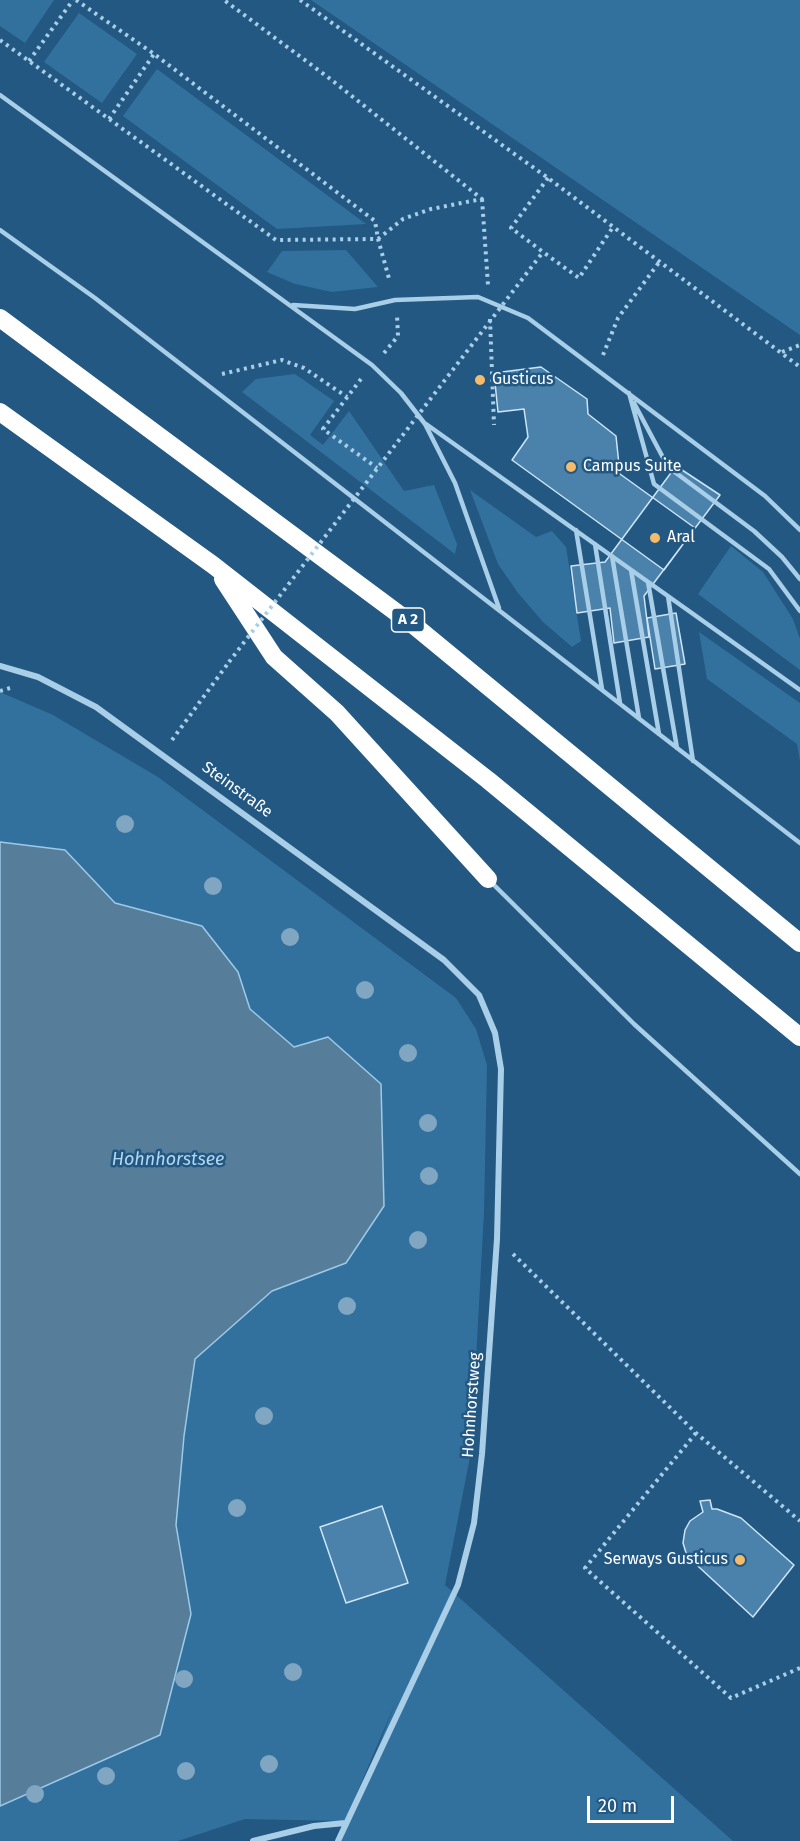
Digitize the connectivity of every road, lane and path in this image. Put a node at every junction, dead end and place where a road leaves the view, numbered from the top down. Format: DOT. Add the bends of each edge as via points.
graph roads {
  1 [pos="74,0"];
  2 [pos="224,0"];
  3 [pos="300,0"];
  4 [pos="0,40"];
  5 [pos="154,54"];
  6 [pos="29,60"];
  7 [pos="0,94"];
  8 [pos="109,119"];
  9 [pos="548,178"];
  10 [pos="613,227"];
  11 [pos="0,230"];
  12 [pos="378,239"];
  13 [pos="543,252"];
  14 [pos="660,261"];
  15 [pos="390,282"];
  16 [pos="292,305"];
  17 [pos="397,314"];
  18 [pos="0,318"];
  19 [pos="800,345"];
  20 [pos="781,352"];
  21 [pos="377,361"];
  22 [pos="800,367"];
  23 [pos="597,368"];
  24 [pos="362,379"];
  25 [pos="210,386"];
  26 [pos="629,393"];
  27 [pos="347,397"];
  28 [pos="0,412"];
  29 [pos="425,424"];
  30 [pos="377,468"];
  31 [pos="576,530"];
  32 [pos="800,530"];
  33 [pos="595,544"];
  34 [pos="612,556"];
  35 [pos="213,565"];
  36 [pos="632,570"];
  37 [pos="800,579"];
  38 [pos="648,581"];
  39 [pos="668,596"];
  40 [pos="499,608"];
  41 [pos="800,611"];
  42 [pos="0,666"];
  43 [pos="602,689"];
  44 [pos="800,690"];
  45 [pos="620,703"];
  46 [pos="639,718"];
  47 [pos="659,734"];
  48 [pos="677,748"];
  49 [pos="162,753"];
  50 [pos="693,761"];
  51 [pos="800,843"];
  52 [pos="488,879"];
  53 [pos="800,943"];
  54 [pos="444,960"];
  55 [pos="800,1037"];
  56 [pos="800,1174"];
  57 [pos="497,1239"];
  58 [pos="696,1433"];
  59 [pos="800,1521"];
  60 [pos="800,1668"];
  61 [pos="345,1823"];
  62 [pos="338,1840"];
  63 [pos="253,1841"];
  64 [pos="331,1841"];
  1 -- 5 [label="path"];
  1 -- 6 [label="path"];
  2 -- 12 [label="path" via="482,199 431,208 403,219"];
  3 -- 9 [label="path"];
  4 -- 6 [label="path"];
  5 -- 8 [label="path"];
  5 -- 12 [label="path" via="375,221"];
  6 -- 8 [label="path"];
  7 -- 16 [label="lane"];
  8 -- 12 [label="path" via="276,240"];
  9 -- 10 [label="path"];
  9 -- 13 [label="path" via="511,228"];
  10 -- 13 [label="path" via="579,278"];
  10 -- 14 [label="path"];
  11 -- 25 [label="lane"];
  12 -- 15 [label="path"];
  13 -- 30 [label="path, bridge"];
  14 -- 20 [label="path"];
  14 -- 23 [label="path" via="618,318"];
  16 -- 23 [label="lane" via="355,309 403,300 478,297 528,318"];
  16 -- 29 [label="lane" via="372,365"];
  17 -- 21 [label="path" via="398,336"];
  18 -- 53 [label="highway, A 2" via="416,627"];
  19 -- 20 [label="path"];
  20 -- 22 [label="path"];
  23 -- 26 [label="lane"];
  24 -- 27 [label="path"];
  25 -- 27 [label="path" via="222,374 282,360 304,368"];
  25 -- 40 [label="lane"];
  26 -- 32 [label="lane" via="765,496"];
  26 -- 37 [label="lane" via="668,467 754,531"];
  26 -- 41 [label="lane" via="654,484 769,569"];
  27 -- 30 [label="path" via="324,429"];
  28 -- 35 [label="highway"];
  29 -- 31 [label="lane"];
  29 -- 40 [label="lane" via="455,483"];
  30 -- 49 [label="path, bridge"];
  31 -- 33 [label="lane"];
  31 -- 43 [label="lane"];
  33 -- 34 [label="lane"];
  33 -- 45 [label="lane"];
  34 -- 36 [label="lane"];
  34 -- 46 [label="lane"];
  35 -- 52 [label="highway" via="274,657 337,713"];
  35 -- 55 [label="highway" via="488,780"];
  36 -- 38 [label="lane"];
  36 -- 47 [label="lane"];
  38 -- 39 [label="lane"];
  38 -- 48 [label="lane"];
  39 -- 44 [label="lane"];
  39 -- 50 [label="lane"];
  40 -- 43 [label="lane"];
  42 -- 49 [label="street, Steinstraße" via="38,677 96,707"];
  43 -- 45 [label="lane"];
  45 -- 46 [label="lane"];
  46 -- 47 [label="lane"];
  47 -- 48 [label="lane"];
  48 -- 50 [label="lane"];
  49 -- 54 [label="street, Steinstraße"];
  50 -- 51 [label="lane"];
  52 -- 56 [label="lane" via="634,1024"];
  54 -- 57 [label="street, Hohnhorstweg" via="479,995 495,1033 501,1069"];
  57 -- 58 [label="path"];
  57 -- 61 [label="street, Hohnhorstweg" via="482,1454 474,1523 461,1575"];
  58 -- 59 [label="path"];
  58 -- 60 [label="path" via="585,1568 731,1698"];
  61 -- 62 [label="street, Hohnhorstweg"];
  61 -- 63 [label="street" via="314,1826"];
  62 -- 64 [label="lane"];
}
